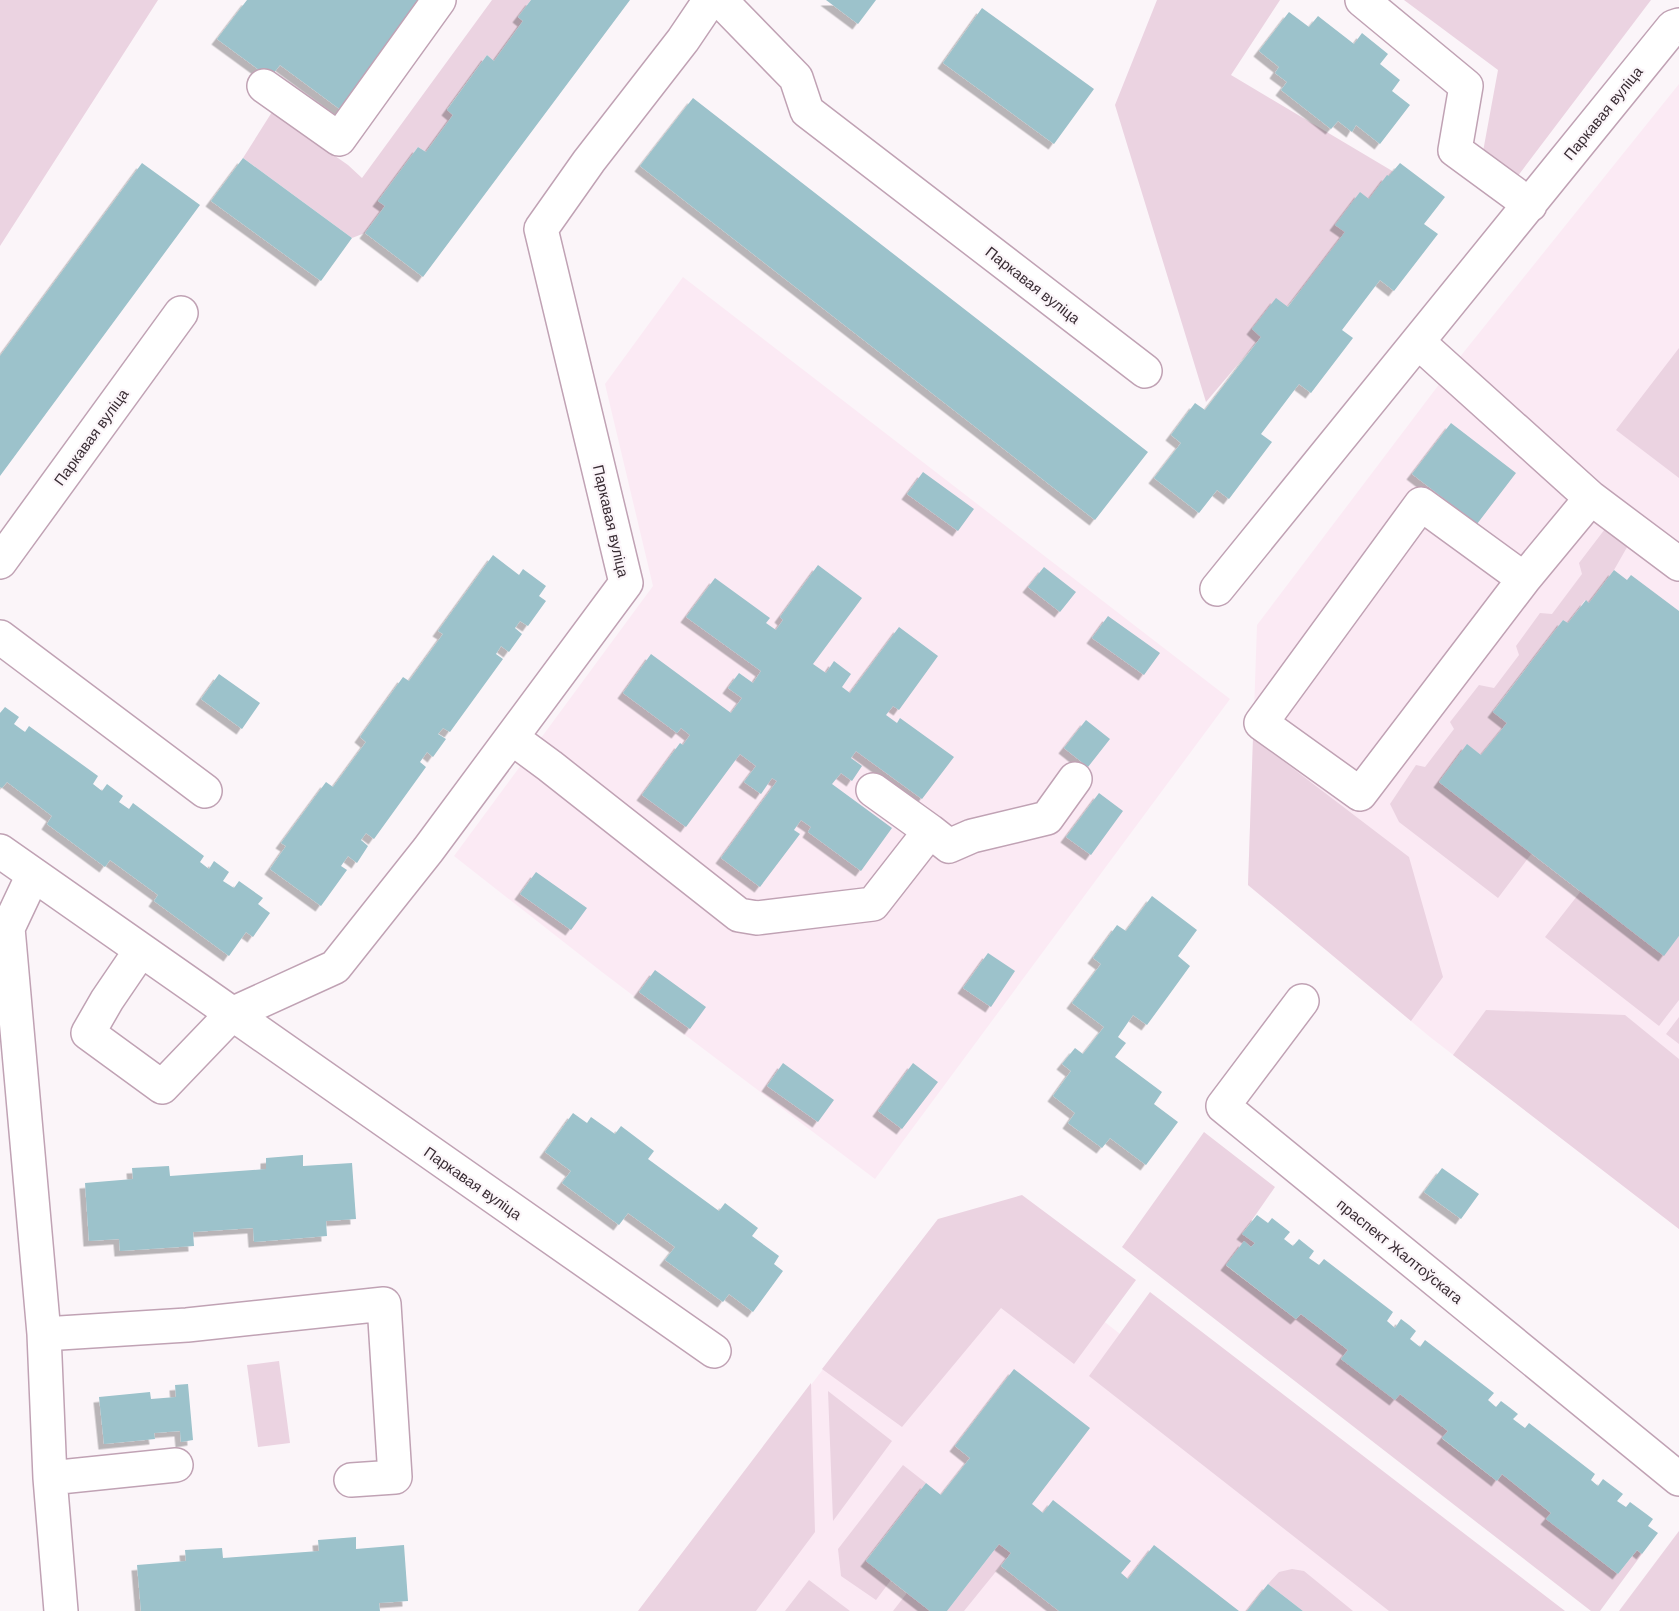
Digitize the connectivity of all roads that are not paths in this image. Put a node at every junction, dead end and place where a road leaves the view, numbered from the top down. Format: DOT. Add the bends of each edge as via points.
graph roads {
  1 [pos="439,0"];
  2 [pos="710,0"];
  3 [pos="720,0"];
  4 [pos="1362,0"];
  5 [pos="1679,25"];
  6 [pos="264,86"];
  7 [pos="1530,205"];
  8 [pos="181,313"];
  9 [pos="1418,342"];
  10 [pos="1145,371"];
  11 [pos="1591,498"];
  12 [pos="0,561"];
  13 [pos="1679,564"];
  14 [pos="1524,579"];
  15 [pos="1217,590"];
  16 [pos="0,637"];
  17 [pos="512,738"];
  18 [pos="1075,779"];
  19 [pos="873,790"];
  20 [pos="205,791"];
  21 [pos="930,831"];
  22 [pos="0,851"];
  23 [pos="33,875"];
  24 [pos="141,950"];
  25 [pos="1302,1002"];
  26 [pos="232,1014"];
  27 [pos="44,1334"];
  28 [pos="714,1351"];
  29 [pos="176,1465"];
  30 [pos="50,1478"];
  31 [pos="1679,1479"];
  32 [pos="351,1480"];
  33 [pos="61,1611"];
  1 -- 6 [label="street" via="339,140"];
  2 -- 17 [label="street, Паркавая вуліца" via="541,229 626,582"];
  3 -- 10 [label="street, Паркавая вуліца" via="796,78 807,111"];
  4 -- 7 [label="street" via="1466,86 1455,150"];
  5 -- 7 [label="street, Паркавая вуліца" via="1673,27"];
  7 -- 9 [label="street, Паркавая вуліца"];
  8 -- 12 [label="street, Паркавая вуліца"];
  9 -- 11 [label="street"];
  9 -- 15 [label="street, Паркавая вуліца"];
  11 -- 13 [label="street"];
  11 -- 14 [label="street"];
  14 -- 14 [label="street" via="1360,794 1261,723 1421,504"];
  16 -- 20 [label="street"];
  17 -- 21 [label="street" via="739,915 757,918 873,904"];
  17 -- 26 [label="street, Паркавая вуліца" via="335,967"];
  18 -- 21 [label="street" via="1047,818 972,836 949,846"];
  19 -- 21 [label="street"];
  22 -- 23 [label="street, Паркавая вуліца"];
  23 -- 24 [label="street, Паркавая вуліца"];
  23 -- 27 [label="street" via="8,928"];
  24 -- 26 [label="street, Паркавая вуліца"];
  24 -- 26 [label="street" via="88,1033 162,1087"];
  25 -- 31 [label="street, праспект Жалтоўскага" via="1223,1106"];
  26 -- 28 [label="street, Паркавая вуліца"];
  27 -- 30 [label="street"];
  27 -- 32 [label="street" via="187,1325 384,1304 395,1477"];
  29 -- 30 [label="street"];
  30 -- 33 [label="street"];
}
